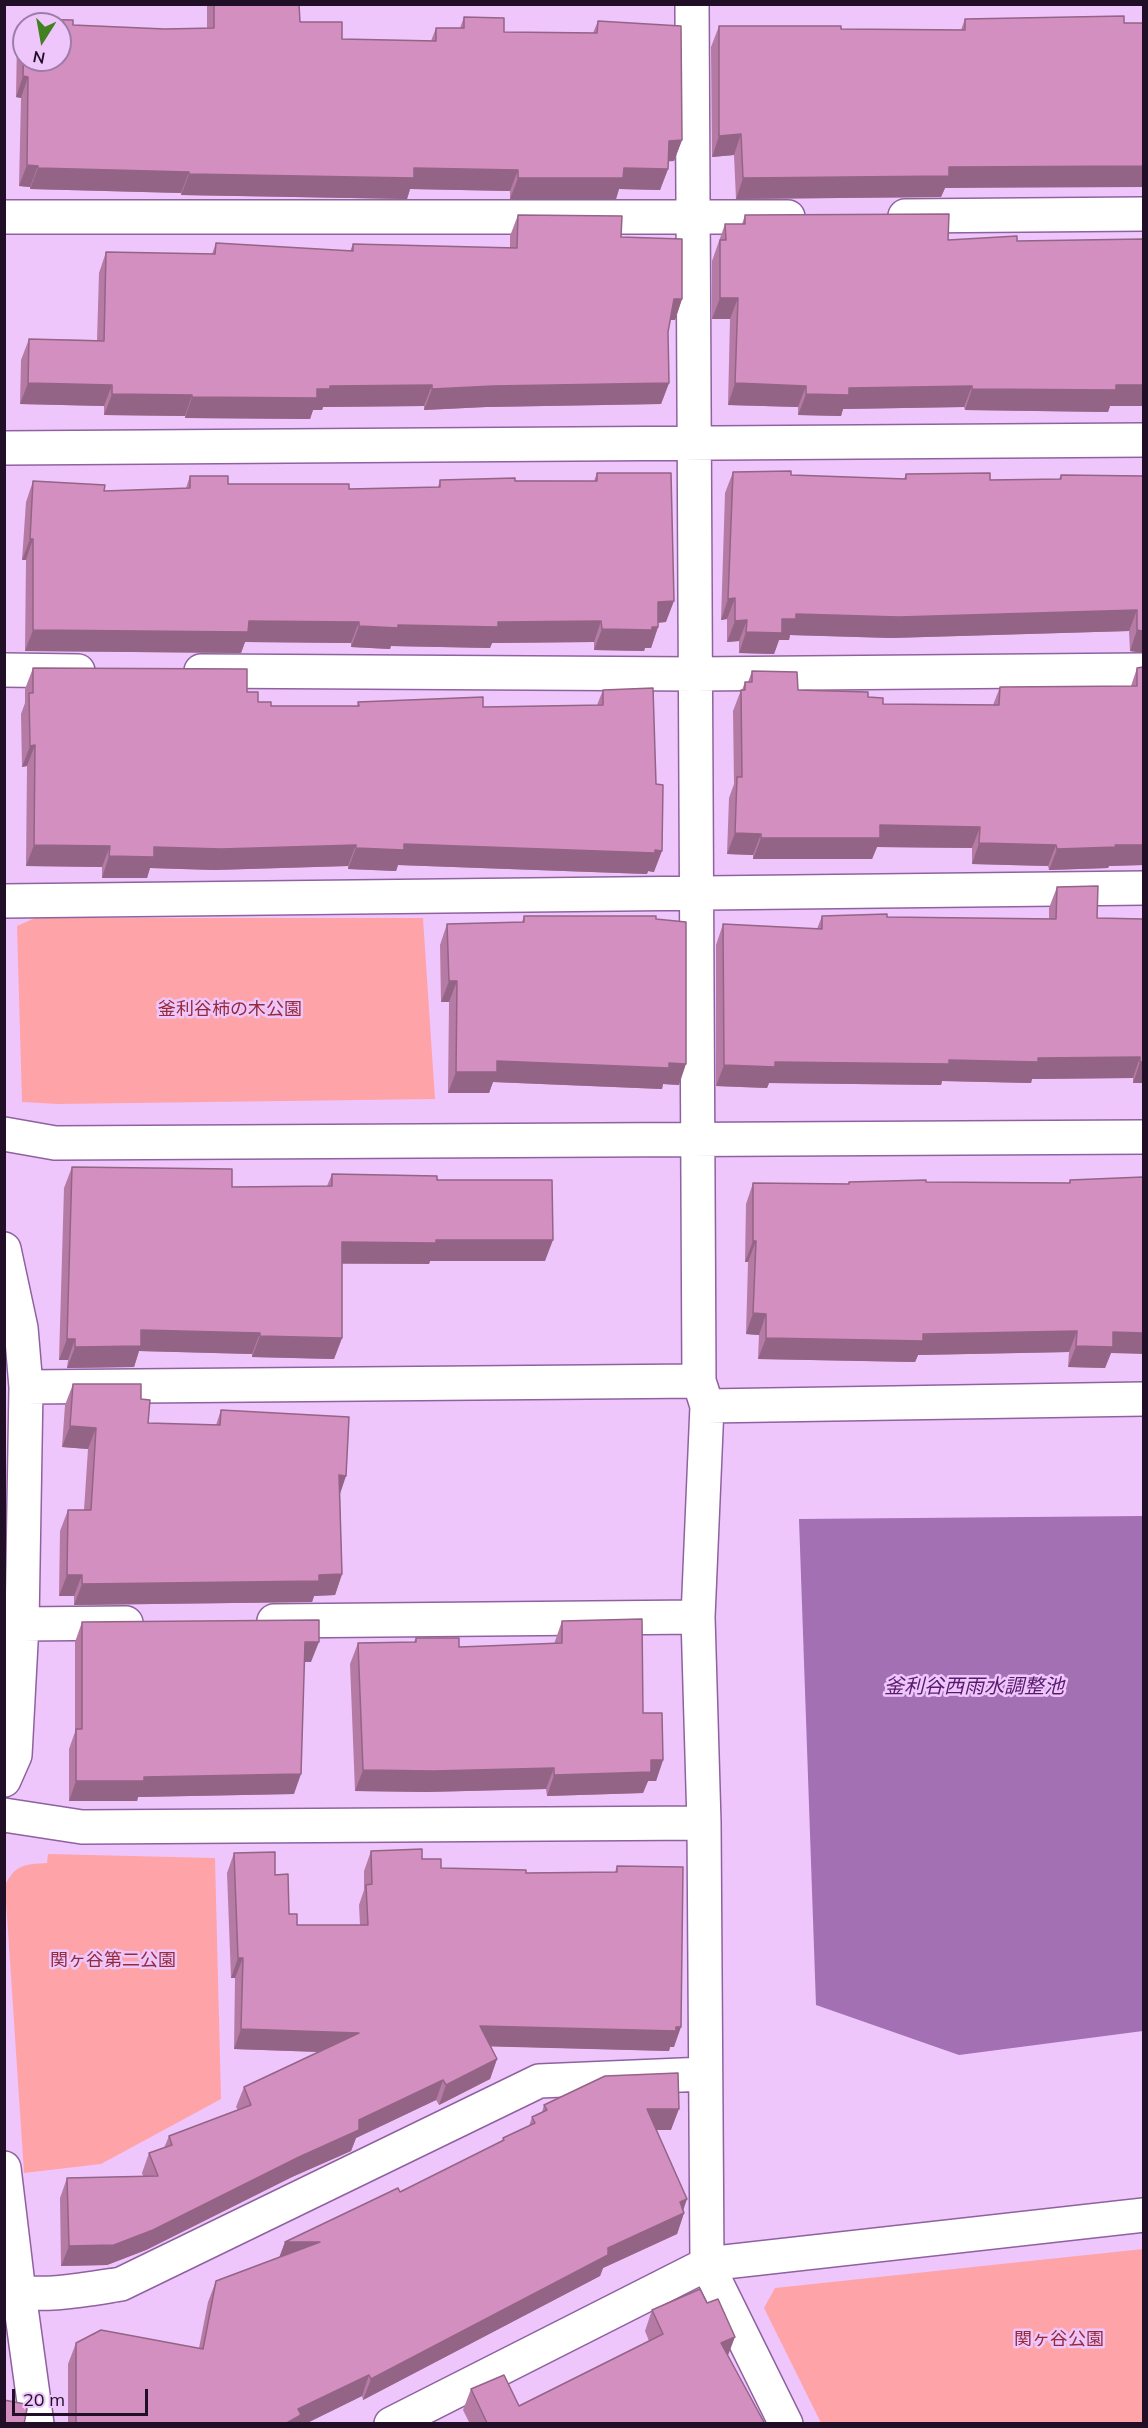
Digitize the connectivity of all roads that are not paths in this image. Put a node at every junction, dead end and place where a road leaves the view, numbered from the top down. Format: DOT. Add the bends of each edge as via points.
graph roads {
  1 [pos="692,4"];
  2 [pos="1143,214"];
  3 [pos="871,216"];
  4 [pos="4,217"];
  5 [pos="812,217"];
  6 [pos="694,218"];
  7 [pos="1143,440"];
  8 [pos="696,444"];
  9 [pos="4,448"];
  10 [pos="4,670"];
  11 [pos="1143,670"];
  12 [pos="112,671"];
  13 [pos="171,671"];
  14 [pos="695,674"];
  15 [pos="1143,888"];
  16 [pos="696,893"];
  17 [pos="4,901"];
  18 [pos="4,1134"];
  19 [pos="1143,1137"];
  20 [pos="697,1139"];
  21 [pos="4,1249"];
  22 [pos="26,1387"];
  23 [pos="703,1393"];
  24 [pos="1143,1399"];
  25 [pos="698,1617"];
  26 [pos="152,1622"];
  27 [pos="247,1622"];
  28 [pos="22,1624"];
  29 [pos="4,1780"];
  30 [pos="4,1815"];
  31 [pos="704,1823"];
  32 [pos="705,2074"];
  33 [pos="4,2168"];
  34 [pos="1143,2215"];
  35 [pos="707,2264"];
  36 [pos="11,2292"];
  37 [pos="38,2424"];
  38 [pos="391,2424"];
  39 [pos="786,2424"];
  1 -- 6 [label="street"];
  2 -- 3 [label="street"];
  4 -- 6 [label="street"];
  5 -- 6 [label="street"];
  6 -- 8 [label="street"];
  7 -- 8 [label="street"];
  8 -- 9 [label="street"];
  8 -- 14 [label="street"];
  10 -- 12 [label="street"];
  11 -- 14 [label="street"];
  13 -- 14 [label="street"];
  14 -- 16 [label="street"];
  15 -- 16 [label="street"];
  16 -- 17 [label="street"];
  16 -- 20 [label="street"];
  18 -- 20 [label="street" via="55,1143"];
  19 -- 20 [label="street"];
  20 -- 23 [label="street"];
  21 -- 22 [label="street" via="21,1328"];
  22 -- 23 [label="street"];
  22 -- 28 [label="street"];
  23 -- 24 [label="street"];
  23 -- 25 [label="street"];
  25 -- 27 [label="street"];
  25 -- 31 [label="street"];
  26 -- 28 [label="street"];
  28 -- 29 [label="street" via="15,1755"];
  30 -- 31 [label="street" via="82,1827"];
  31 -- 32 [label="street"];
  32 -- 35 [label="street"];
  32 -- 36 [label="street" via="539,2081 120,2284 74,2292"];
  33 -- 36 [label="street"];
  34 -- 35 [label="street"];
  35 -- 38 [label="street"];
  35 -- 39 [label="street"];
  36 -- 37 [label="street"];
}
